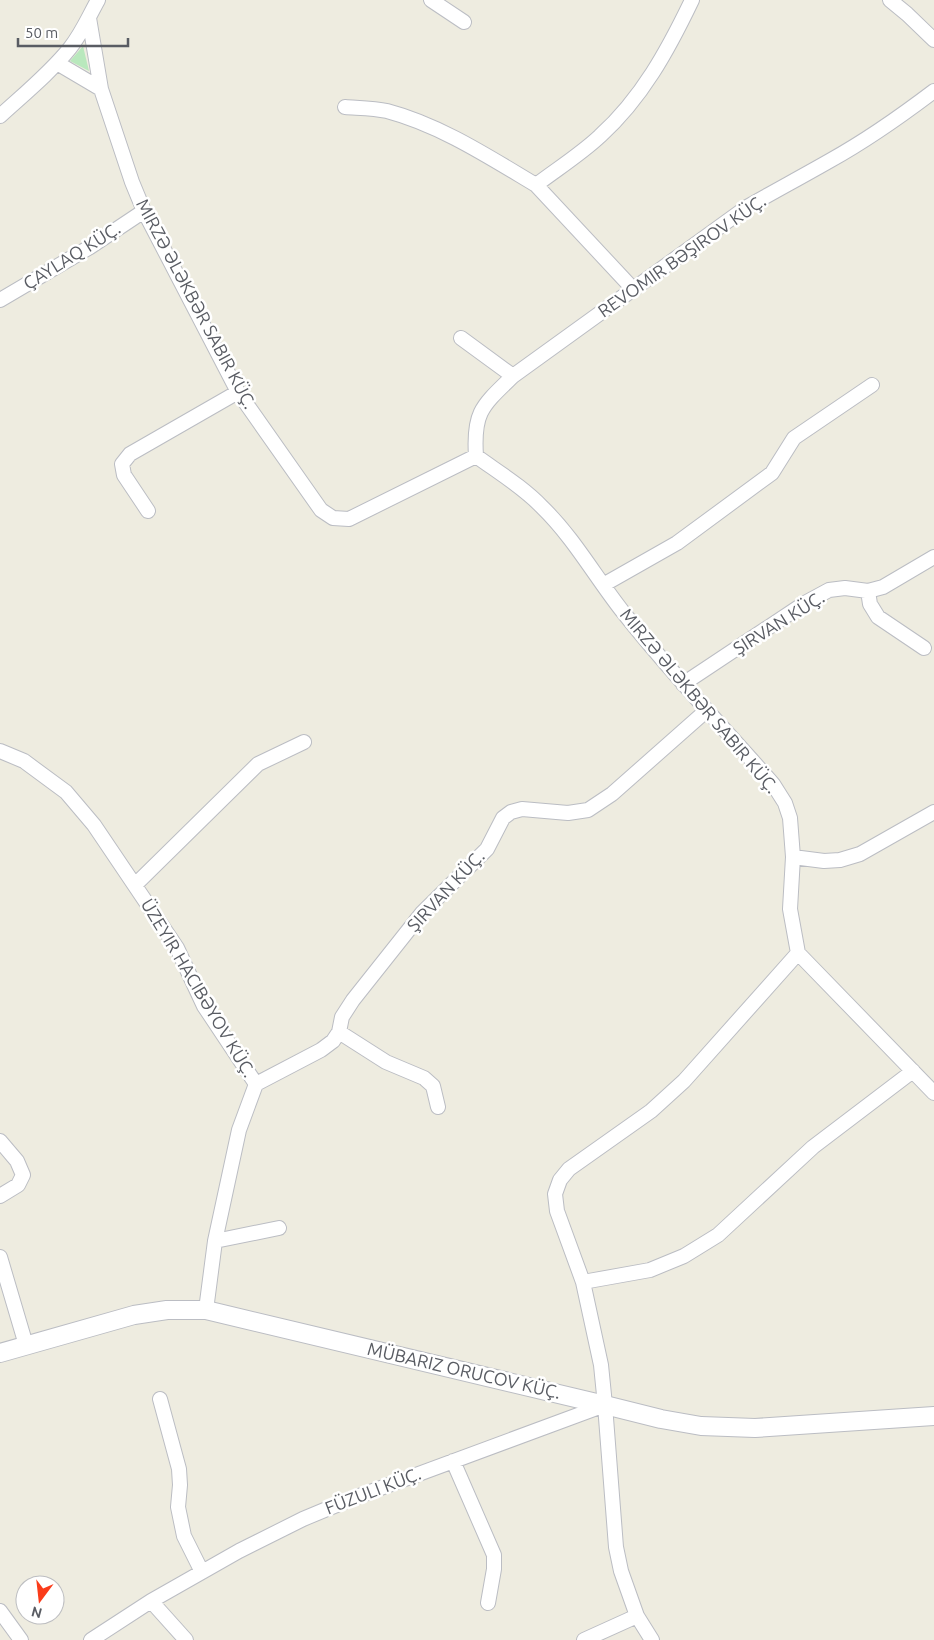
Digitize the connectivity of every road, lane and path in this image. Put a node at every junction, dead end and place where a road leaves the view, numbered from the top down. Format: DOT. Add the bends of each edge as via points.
graph roads {
  1 [pos="98,0"];
  2 [pos="431,0"];
  3 [pos="692,0"];
  4 [pos="890,0"];
  5 [pos="88,18"];
  6 [pos="464,22"];
  7 [pos="934,40"];
  8 [pos="57,63"];
  9 [pos="100,89"];
  10 [pos="934,91"];
  11 [pos="344,107"];
  12 [pos="0,116"];
  13 [pos="536,185"];
  14 [pos="144,211"];
  15 [pos="634,290"];
  16 [pos="0,300"];
  17 [pos="461,338"];
  18 [pos="512,376"];
  19 [pos="872,385"];
  20 [pos="238,392"];
  21 [pos="476,456"];
  22 [pos="148,511"];
  23 [pos="934,557"];
  24 [pos="603,585"];
  25 [pos="868,591"];
  26 [pos="924,648"];
  27 [pos="683,684"];
  28 [pos="707,710"];
  29 [pos="304,742"];
  30 [pos="0,751"];
  31 [pos="934,812"];
  32 [pos="793,857"];
  33 [pos="135,885"];
  34 [pos="798,953"];
  35 [pos="339,1032"];
  36 [pos="913,1072"];
  37 [pos="256,1084"];
  38 [pos="934,1093"];
  39 [pos="438,1107"];
  40 [pos="0,1140"];
  41 [pos="0,1196"];
  42 [pos="279,1228"];
  43 [pos="215,1241"];
  44 [pos="0,1257"];
  45 [pos="583,1282"];
  46 [pos="206,1310"];
  47 [pos="26,1345"];
  48 [pos="0,1353"];
  49 [pos="160,1399"];
  50 [pos="606,1405"];
  51 [pos="934,1416"];
  52 [pos="453,1461"];
  53 [pos="202,1572"];
  54 [pos="151,1601"];
  55 [pos="488,1603"];
  56 [pos="0,1611"];
  57 [pos="637,1616"];
  58 [pos="21,1640"];
  59 [pos="91,1640"];
  60 [pos="186,1640"];
  61 [pos="584,1640"];
  62 [pos="652,1640"];
  1 -- 5 [label="street"];
  2 -- 6 [label="street"];
  3 -- 13 [label="street" via="647,83 622,115 599,137"];
  4 -- 7 [label="street"];
  5 -- 8 [label="street"];
  5 -- 9 [label="street, MIRZƏ ƏLƏKBƏR SABIR KÜÇ."];
  8 -- 9 [label="street"];
  8 -- 12 [label="street"];
  9 -- 14 [label="street, MIRZƏ ƏLƏKBƏR SABIR KÜÇ."];
  10 -- 15 [label="street, REVOMIR BƏŞIROV KÜÇ." via="832,160 747,207"];
  11 -- 13 [label="street" via="386,110 427,125"];
  13 -- 15 [label="street"];
  14 -- 16 [label="street, ÇAYLAQ KÜÇ."];
  14 -- 20 [label="street, MIRZƏ ƏLƏKBƏR SABIR KÜÇ."];
  15 -- 18 [label="street, REVOMIR BƏŞIROV KÜÇ."];
  17 -- 18 [label="street"];
  18 -- 21 [label="street, REVOMIR BƏŞIROV KÜÇ." via="489,399 478,417"];
  19 -- 24 [label="street" via="794,438 772,473 677,543"];
  20 -- 21 [label="street, MIRZƏ ƏLƏKBƏR SABIR KÜÇ." via="321,510 333,518 349,520"];
  20 -- 22 [label="street" via="130,454 122,464 124,475"];
  21 -- 24 [label="street, MIRZƏ ƏLƏKBƏR SABIR KÜÇ." via="542,506"];
  23 -- 25 [label="street, ŞIRVAN KÜÇ." via="883,587"];
  24 -- 27 [label="street, MIRZƏ ƏLƏKBƏR SABIR KÜÇ."];
  25 -- 26 [label="street" via="870,604 878,618"];
  25 -- 27 [label="street, ŞIRVAN KÜÇ." via="829,590 813,598"];
  27 -- 28 [label="street, MIRZƏ ƏLƏKBƏR SABIR KÜÇ."];
  28 -- 32 [label="street, MIRZƏ ƏLƏKBƏR SABIR KÜÇ." via="785,802 790,818"];
  28 -- 35 [label="street, ŞIRVAN KÜÇ." via="612,794 588,810 568,813 522,808 503,818 487,849 422,913 353,1000 342,1017"];
  29 -- 33 [label="street" via="258,764"];
  30 -- 33 [label="street" via="24,761 66,792 94,824"];
  31 -- 32 [label="street" via="860,854 832,861"];
  32 -- 34 [label="street, MIRZƏ ƏLƏKBƏR SABIR KÜÇ." via="790,909"];
  33 -- 37 [label="street" via="177,948 204,1006"];
  34 -- 36 [label="street"];
  34 -- 45 [label="street" via="684,1081 651,1111 569,1169 560,1180 555,1194 557,1210"];
  35 -- 37 [label="street, ŞIRVAN KÜÇ." via="321,1050"];
  35 -- 39 [label="street" via="386,1062 424,1078 433,1086"];
  36 -- 38 [label="street"];
  36 -- 45 [label="street" via="813,1147 718,1236 684,1256 650,1270"];
  37 -- 43 [label="street" via="238,1130"];
  40 -- 41 [label="street" via="17,1161 23,1175 18,1185"];
  42 -- 43 [label="street"];
  43 -- 46 [label="street"];
  44 -- 47 [label="street"];
  45 -- 50 [label="street"];
  46 -- 47 [label="street, MÜBARIZ ORUCOV KÜÇ." via="167,1310 134,1315"];
  46 -- 50 [label="street, MÜBARIZ ORUCOV KÜÇ."];
  47 -- 48 [label="street, MÜBARIZ ORUCOV KÜÇ."];
  49 -- 53 [label="street" via="179,1469 178,1507 184,1536"];
  50 -- 51 [label="street, MÜBARIZ ORUCOV KÜÇ." via="660,1420 701,1426 755,1428"];
  50 -- 52 [label="street, FÜZULI KÜÇ."];
  50 -- 57 [label="street" via="616,1547"];
  52 -- 53 [label="street, FÜZULI KÜÇ." via="303,1519"];
  52 -- 55 [label="street" via="494,1555"];
  53 -- 54 [label="street, FÜZULI KÜÇ."];
  54 -- 59 [label="street, FÜZULI KÜÇ."];
  54 -- 60 [label="street"];
  56 -- 58 [label="street"];
  57 -- 61 [label="street"];
  57 -- 62 [label="street"];
}
